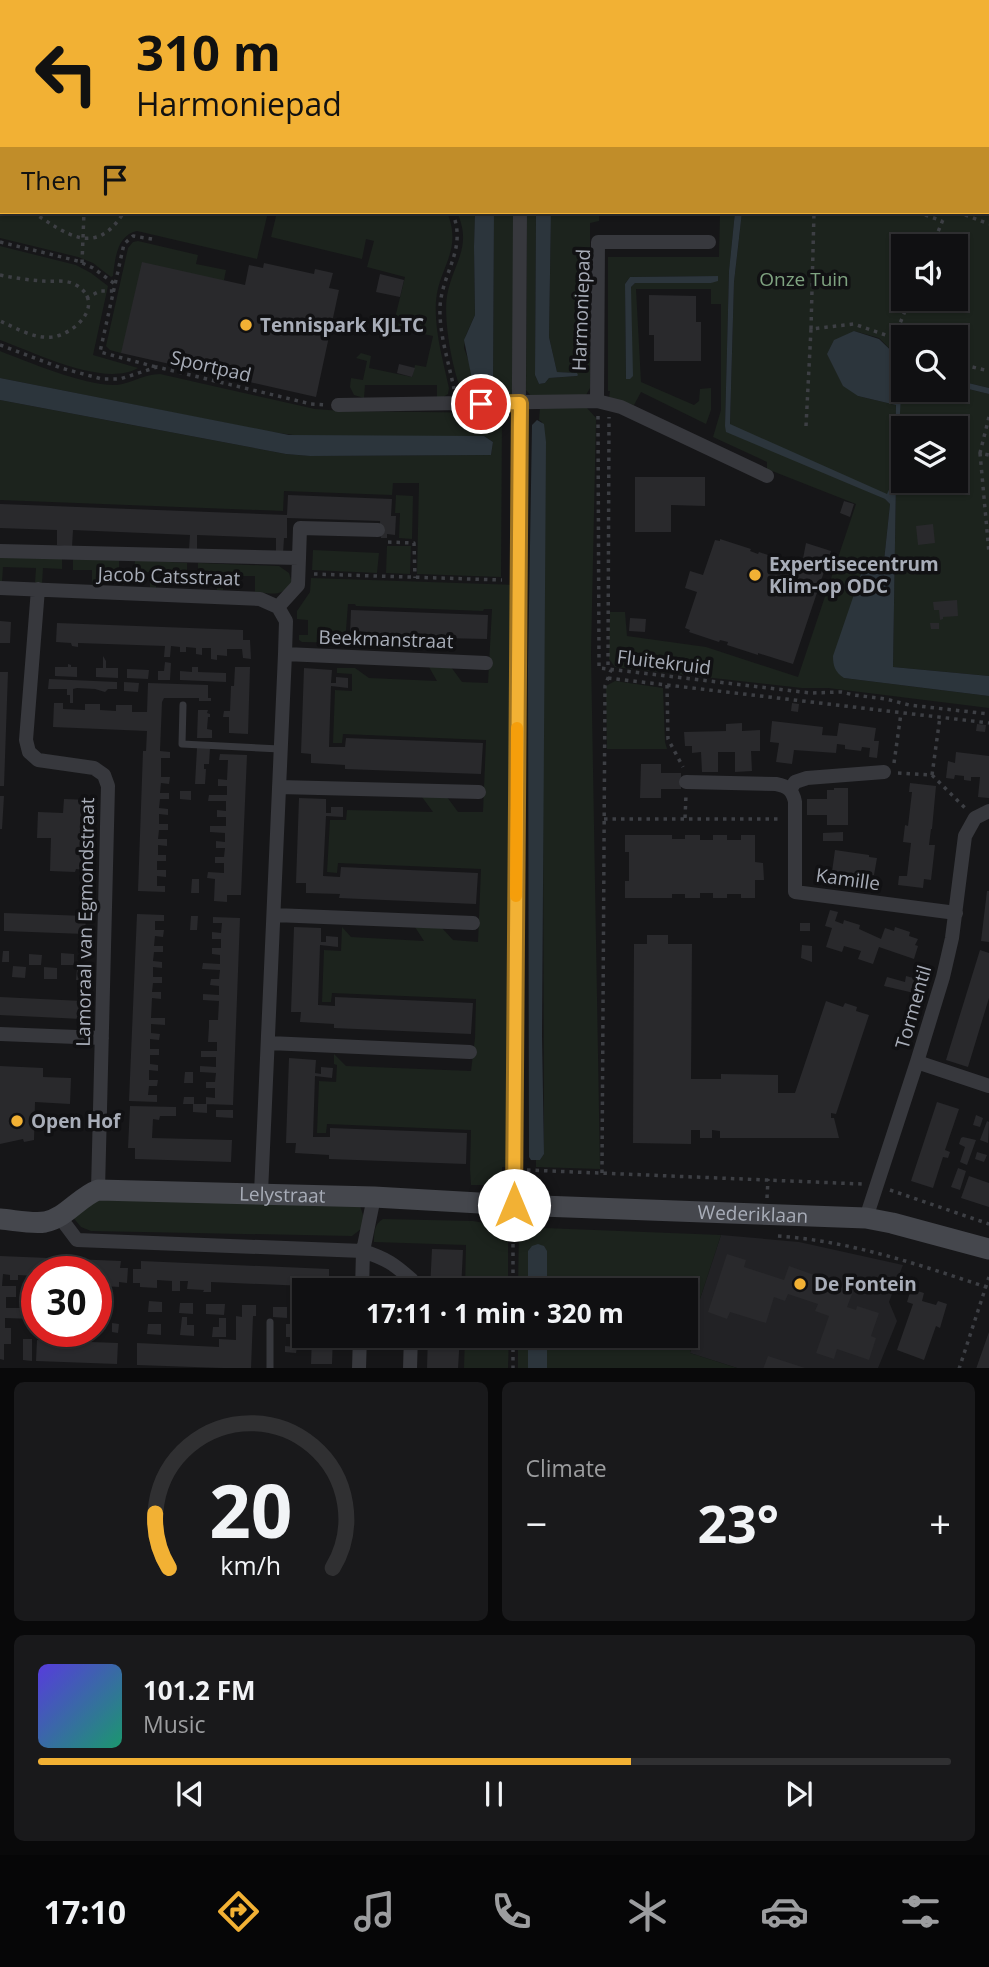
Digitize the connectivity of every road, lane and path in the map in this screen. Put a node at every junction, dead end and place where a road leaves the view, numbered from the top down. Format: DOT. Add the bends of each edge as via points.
graph roads {
  1 [pos="35,214"];
  2 [pos="84,214"];
  3 [pos="122,214"];
  4 [pos="453,214"];
  5 [pos="520,214"];
  6 [pos="814,214"];
  7 [pos="923,214"];
  8 [pos="945,214"];
  9 [pos="962,214"];
  10 [pos="942,221"];
  11 [pos="989,224"];
  12 [pos="937,234"];
  13 [pos="84,238"];
  14 [pos="152,239"];
  15 [pos="0,242"];
  16 [pos="709,242"];
  17 [pos="82,263"];
  18 [pos="0,275"];
  19 [pos="115,284"];
  20 [pos="113,291"];
  21 [pos="86,298"];
  22 [pos="0,321"];
  23 [pos="811,329"];
  24 [pos="891,337"];
  25 [pos="0,345"];
  26 [pos="968,366"];
  27 [pos="157,367"];
  28 [pos="989,371"];
  29 [pos="520,403"];
  30 [pos="603,403"];
  31 [pos="338,405"];
  32 [pos="458,405"];
  33 [pos="989,417"];
  34 [pos="806,426"];
  35 [pos="980,453"];
  36 [pos="989,455"];
  37 [pos="766,475"];
  38 [pos="378,530"];
  39 [pos="0,551"];
  40 [pos="989,553"];
  41 [pos="299,558"];
  42 [pos="298,573"];
  43 [pos="415,578"];
  44 [pos="504,580"];
  45 [pos="0,588"];
  46 [pos="38,589"];
  47 [pos="278,607"];
  48 [pos="285,654"];
  49 [pos="486,663"];
  50 [pos="611,670"];
  51 [pos="608,678"];
  52 [pos="667,685"];
  53 [pos="183,705"];
  54 [pos="901,713"];
  55 [pos="989,713"];
  56 [pos="940,717"];
  57 [pos="989,723"];
  58 [pos="280,749"];
  59 [pos="884,772"];
  60 [pos="932,775"];
  61 [pos="686,782"];
  62 [pos="279,788"];
  63 [pos="790,790"];
  64 [pos="479,792"];
  65 [pos="989,811"];
  66 [pos="975,818"];
  67 [pos="604,819"];
  68 [pos="685,819"];
  69 [pos="795,819"];
  70 [pos="956,913"];
  71 [pos="274,915"];
  72 [pos="473,923"];
  73 [pos="0,1034"];
  74 [pos="102,1038"];
  75 [pos="269,1043"];
  76 [pos="470,1052"];
  77 [pos="917,1062"];
  78 [pos="989,1086"];
  79 [pos="514,1170"];
  80 [pos="602,1173"];
  81 [pos="768,1179"];
  82 [pos="876,1186"];
  83 [pos="98,1190"];
  84 [pos="261,1193"];
  85 [pos="374,1197"];
  86 [pos="766,1202"];
  87 [pos="514,1205"];
  88 [pos="59,1216"];
  89 [pos="866,1218"];
  90 [pos="0,1219"];
  91 [pos="989,1224"];
  92 [pos="776,1236"];
  93 [pos="989,1249"];
  94 [pos="363,1251"];
  95 [pos="989,1277"];
  96 [pos="362,1278"];
  97 [pos="410,1278"];
  98 [pos="513,1278"];
  99 [pos="987,1287"];
  100 [pos="270,1322"];
  101 [pos="360,1348"];
  102 [pos="411,1348"];
  103 [pos="513,1348"];
  104 [pos="270,1368"];
  105 [pos="359,1368"];
  106 [pos="410,1368"];
  107 [pos="513,1368"];
  108 [pos="959,1368"];
  1 -- 13 [label="path" via="68,235"];
  2 -- 13 [label="path"];
  3 -- 13 [label="path" via="106,231"];
  4 -- 32 [label="path" via="458,241 440,313"];
  5 -- 29 [label="street"];
  6 -- 23 [label="path"];
  7 -- 10 [label="path"];
  8 -- 10 [label="path"];
  9 -- 11 [label="path"];
  10 -- 12 [label="path"];
  13 -- 17 [label="path"];
  14 -- 19 [label="path" via="133,236 125,242"];
  15 -- 17 [label="path"];
  16 -- 30 [label="street, Harmoniepad" via="598,242"];
  17 -- 19 [label="path"];
  18 -- 21 [label="path" via="68,281"];
  19 -- 20 [label="path"];
  20 -- 21 [label="path"];
  20 -- 27 [label="path" via="100,352"];
  21 -- 22 [label="path" via="85,318 60,335 36,336"];
  23 -- 24 [label="path" via="854,324"];
  23 -- 34 [label="path"];
  25 -- 27 [label="path, Sportpad" via="102,379 120,379"];
  26 -- 28 [label="path"];
  27 -- 31 [label="path, Sportpad" via="311,404"];
  29 -- 30 [label="street"];
  29 -- 32 [label="street"];
  29 -- 79 [label="street"];
  30 -- 37 [label="street" via="621,407"];
  30 -- 50 [label="path"];
  30 -- 50 [label="path, Fluitekruid" via="599,668"];
  31 -- 32 [label="street"];
  33 -- 35 [label="path"];
  35 -- 36 [label="path"];
  35 -- 40 [label="path"];
  38 -- 41 [label="street" via="300,528"];
  38 -- 43 [label="path" via="377,541 414,543"];
  39 -- 41 [label="street, Jacob Catsstraat"];
  41 -- 42 [label="street"];
  42 -- 43 [label="path"];
  42 -- 47 [label="street" via="298,586"];
  43 -- 44 [label="path"];
  45 -- 46 [label="street, Jacob Catsstraat"];
  46 -- 47 [label="street, Jacob Catsstraat" via="260,599"];
  46 -- 74 [label="street, Lamoraal van Egmondstraat" via="26,740 29,752 38,760 94,768 104,775 108,786"];
  47 -- 48 [label="street" via="286,621"];
  48 -- 49 [label="street, Beekmanstraat"];
  48 -- 58 [label="street"];
  50 -- 51 [label="path"];
  50 -- 55 [label="path, Fluitekruid" via="810,693 841,692"];
  51 -- 52 [label="path"];
  51 -- 67 [label="path"];
  52 -- 54 [label="path"];
  52 -- 61 [label="path" via="668,739 687,774"];
  53 -- 58 [label="lane" via="182,744"];
  54 -- 56 [label="path"];
  54 -- 60 [label="path" via="893,772"];
  56 -- 57 [label="path"];
  56 -- 60 [label="path"];
  58 -- 62 [label="street"];
  59 -- 63 [label="street" via="807,778 795,782"];
  60 -- 66 [label="path"];
  61 -- 63 [label="street" via="776,784"];
  61 -- 68 [label="path"];
  62 -- 64 [label="street"];
  62 -- 71 [label="street"];
  63 -- 69 [label="street, Kamille"];
  65 -- 66 [label="street"];
  66 -- 70 [label="street, Tormentil" via="965,836"];
  67 -- 68 [label="path"];
  67 -- 80 [label="path"];
  68 -- 69 [label="path"];
  69 -- 70 [label="street, Kamille" via="795,891"];
  70 -- 77 [label="street, Tormentil"];
  71 -- 72 [label="street"];
  71 -- 75 [label="street"];
  73 -- 74 [label="street"];
  74 -- 83 [label="street, Lamoraal van Egmondstraat"];
  75 -- 76 [label="street"];
  75 -- 84 [label="street"];
  77 -- 78 [label="street"];
  77 -- 82 [label="street, Tormentil"];
  79 -- 80 [label="path"];
  79 -- 87 [label="street"];
  80 -- 81 [label="path"];
  81 -- 82 [label="path"];
  81 -- 86 [label="path"];
  82 -- 89 [label="street, Tormentil"];
  82 -- 91 [label="path"];
  83 -- 84 [label="street, Lelystraat"];
  83 -- 88 [label="street"];
  84 -- 85 [label="street, Lelystraat"];
  85 -- 87 [label="street, Lelystraat"];
  85 -- 94 [label="street"];
  87 -- 89 [label="street, Wederiklaan"];
  87 -- 98 [label="path"];
  88 -- 90 [label="street" via="45,1222"];
  88 -- 94 [label="street" via="77,1240"];
  89 -- 93 [label="street, Wederiklaan"];
  92 -- 99 [label="path" via="875,1251"];
  94 -- 96 [label="street"];
  94 -- 97 [label="street" via="385,1258"];
  95 -- 99 [label="path"];
  99 -- 108 [label="path"];
  100 -- 104 [label="lane"];
  101 -- 105 [label="street"];
  102 -- 106 [label="street"];
  103 -- 107 [label="path"];
}
